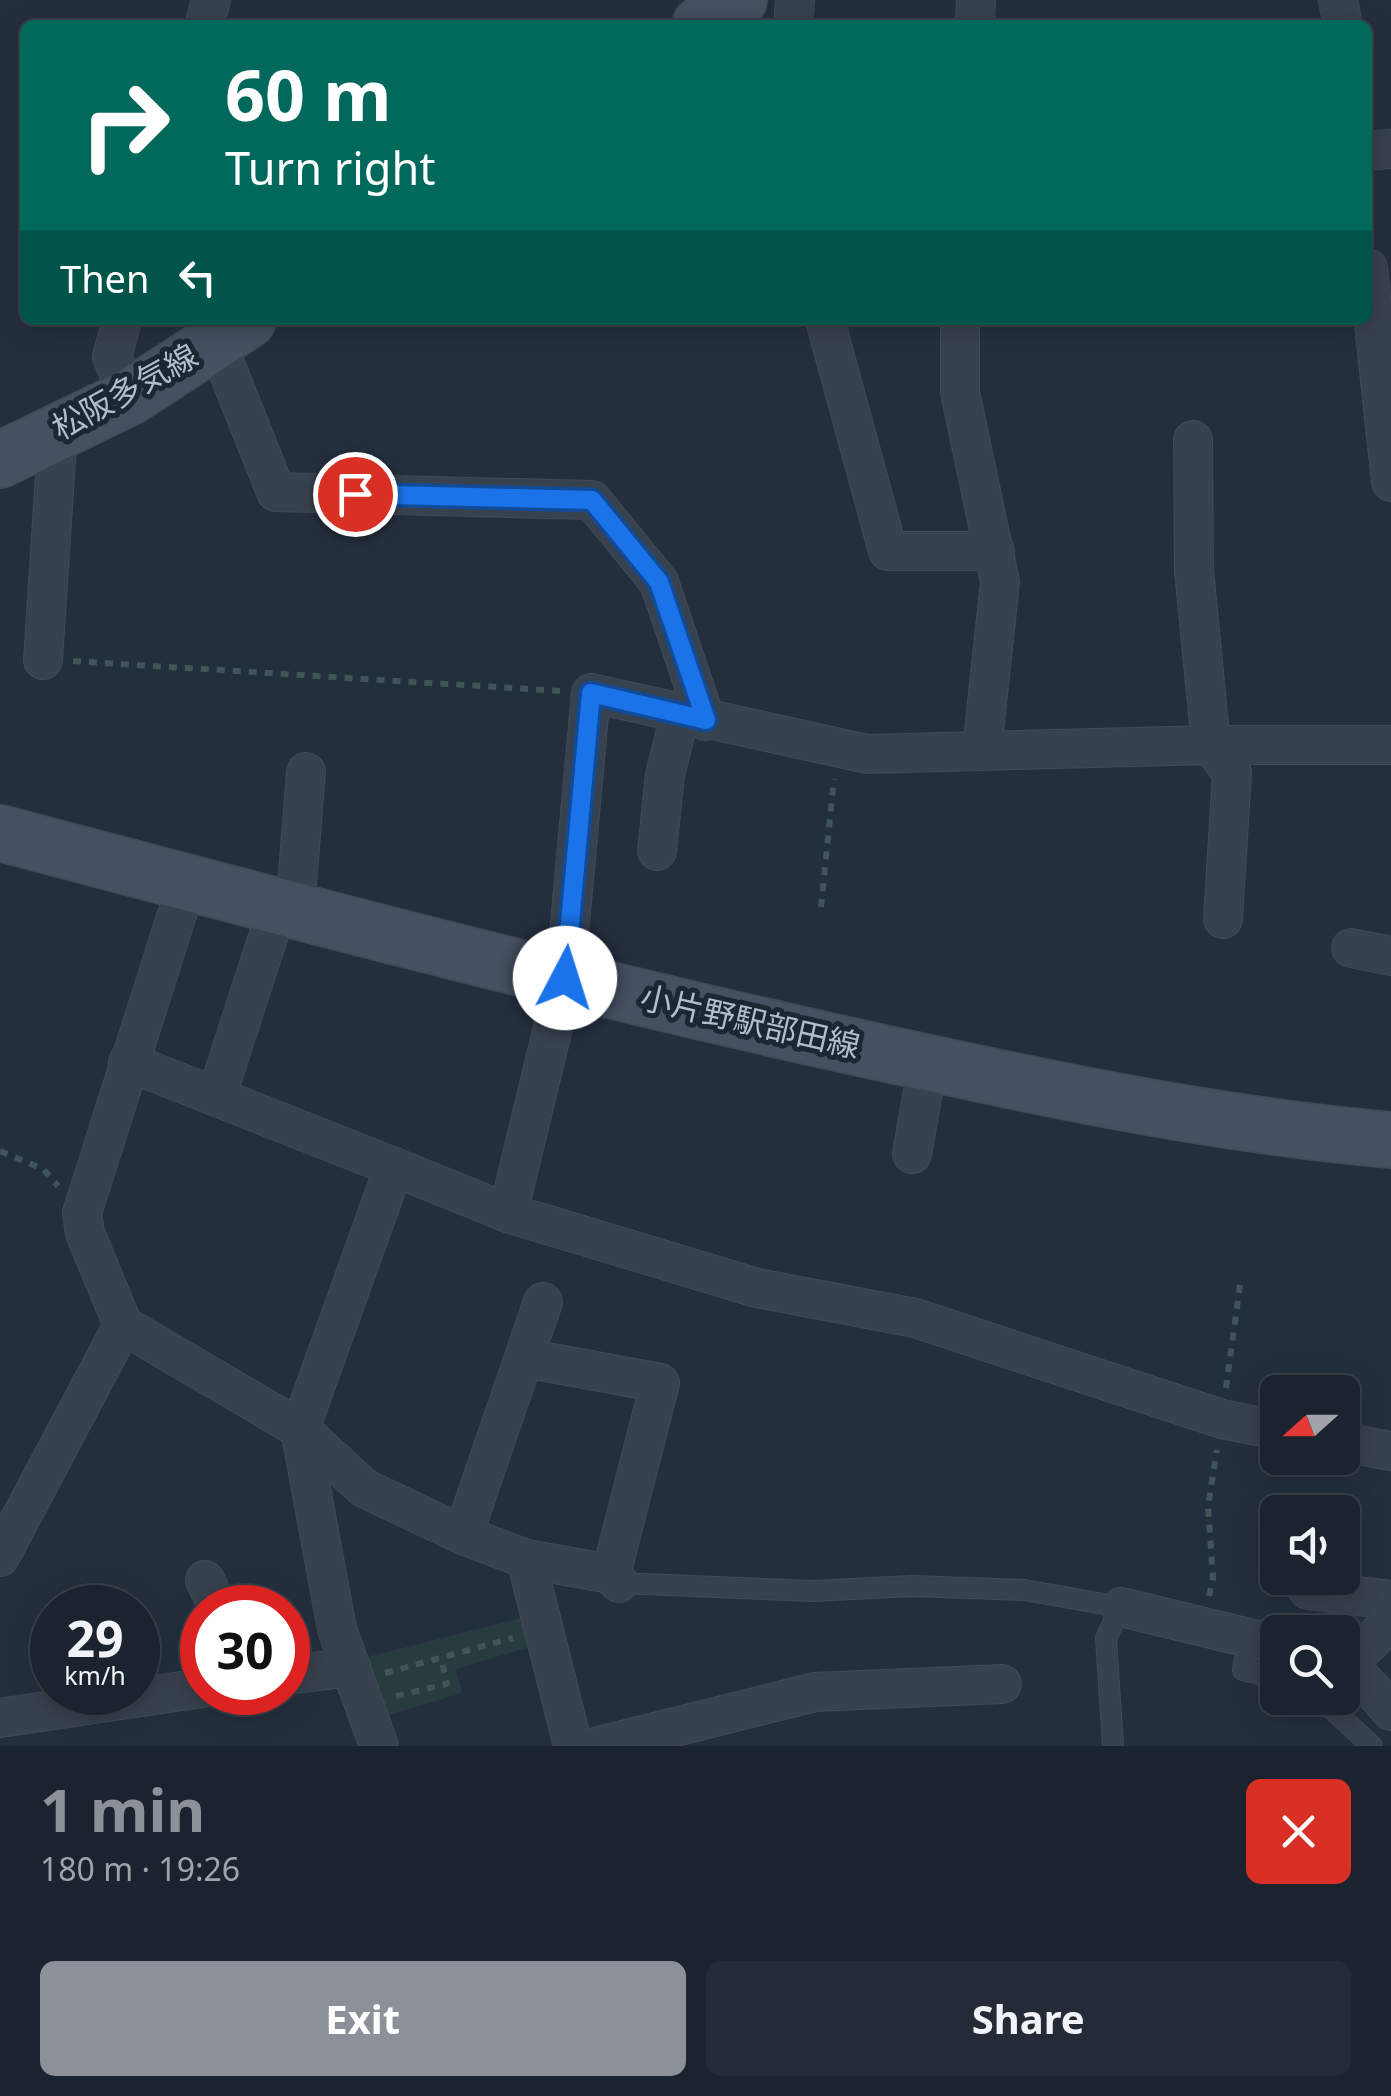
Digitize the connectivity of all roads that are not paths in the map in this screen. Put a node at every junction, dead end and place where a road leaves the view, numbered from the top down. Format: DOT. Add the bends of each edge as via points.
graph roads {
  1 [pos="739,0"];
  2 [pos="708,20"];
  3 [pos="1372,305"];
  4 [pos="121,325"];
  5 [pos="826,325"];
  6 [pos="960,325"];
  7 [pos="232,330"];
  8 [pos="130,396"];
  9 [pos="58,430"];
  10 [pos="1193,440"];
  11 [pos="0,460"];
  12 [pos="1390,472"];
  13 [pos="995,552"];
  14 [pos="43,660"];
  15 [pos="693,718"];
  16 [pos="1211,745"];
  17 [pos="1391,745"];
  18 [pos="982,750"];
  19 [pos="306,772"];
  20 [pos="0,833"];
  21 [pos="657,851"];
  22 [pos="187,883"];
  23 [pos="295,910"];
  24 [pos="1223,919"];
  25 [pos="1350,948"];
  26 [pos="1391,956"];
  27 [pos="565,978"];
  28 [pos="128,1062"];
  29 [pos="928,1063"];
  30 [pos="222,1079"];
  31 [pos="1391,1140"];
  32 [pos="912,1154"];
  33 [pos="394,1167"];
  34 [pos="508,1213"];
  35 [pos="543,1302"];
  36 [pos="123,1325"];
  37 [pos="526,1358"];
  38 [pos="1260,1426"];
  39 [pos="300,1429"];
  40 [pos="1360,1445"];
  41 [pos="1391,1450"];
  42 [pos="463,1534"];
  43 [pos="0,1557"];
  44 [pos="526,1559"];
  45 [pos="615,1579"];
  46 [pos="1350,1595"];
  47 [pos="1391,1600"];
  48 [pos="1122,1607"];
  49 [pos="1391,1608"];
  50 [pos="1260,1641"];
  51 [pos="1260,1646"];
  52 [pos="1360,1649"];
  53 [pos="351,1667"];
  54 [pos="310,1673"];
  55 [pos="1260,1674"];
  56 [pos="1360,1678"];
  57 [pos="1002,1684"];
  58 [pos="180,1691"];
  59 [pos="1391,1711"];
  60 [pos="1338,1715"];
  61 [pos="0,1718"];
  62 [pos="379,1746"];
  63 [pos="573,1746"];
  64 [pos="599,1746"];
  65 [pos="1113,1746"];
  66 [pos="1372,1746"];
  1 -- 2 [label="main road"];
  3 -- 12 [label="street"];
  4 -- 8 [label="street" via="112,357"];
  5 -- 13 [label="street" via="888,551"];
  6 -- 13 [label="street" via="960,392"];
  7 -- 8 [label="main road, 松阪多気線"];
  7 -- 15 [label="street" via="276,492 592,500 659,582"];
  8 -- 9 [label="main road, 松阪多気線"];
  9 -- 11 [label="main road, 松阪多気線"];
  9 -- 14 [label="street"];
  10 -- 16 [label="street" via="1194,570"];
  13 -- 18 [label="street" via="1000,582"];
  15 -- 18 [label="street" via="867,754"];
  15 -- 21 [label="street" via="665,776"];
  15 -- 27 [label="street" via="591,693"];
  16 -- 17 [label="street"];
  16 -- 18 [label="street"];
  16 -- 24 [label="street" via="1232,772"];
  19 -- 23 [label="street"];
  20 -- 22 [label="main road, 小片野駅部田線"];
  22 -- 23 [label="main road, 小片野駅部田線"];
  22 -- 28 [label="street"];
  23 -- 27 [label="main road, 小片野駅部田線"];
  23 -- 30 [label="street" via="272,926"];
  25 -- 26 [label="street"];
  27 -- 29 [label="main road, 小片野駅部田線"];
  27 -- 34 [label="street"];
  28 -- 33 [label="street"];
  28 -- 36 [label="street" via="82,1212"];
  29 -- 31 [label="main road, 小片野駅部田線" via="1289,1131"];
  29 -- 32 [label="street"];
  33 -- 34 [label="street"];
  33 -- 39 [label="street"];
  34 -- 38 [label="street" via="758,1288 915,1318"];
  35 -- 37 [label="street"];
  36 -- 39 [label="street"];
  36 -- 43 [label="street"];
  37 -- 42 [label="street"];
  37 -- 45 [label="street" via="660,1383"];
  39 -- 42 [label="street" via="364,1488"];
  39 -- 53 [label="street"];
  40 -- 41 [label="street"];
  42 -- 44 [label="street"];
  44 -- 45 [label="street"];
  44 -- 63 [label="street"];
  45 -- 48 [label="lane" via="813,1591 1024,1590"];
  46 -- 47 [label="street"];
  48 -- 50 [label="street"];
  48 -- 65 [label="lane" via="1106,1638"];
  49 -- 52 [label="street" via="1390,1623"];
  51 -- 55 [label="lane" via="1243,1670"];
  53 -- 54 [label="street"];
  53 -- 62 [label="street"];
  56 -- 59 [label="street"];
  57 -- 64 [label="street" via="815,1692"];
  58 -- 61 [label="street"];
  60 -- 66 [label="lane"];
}
